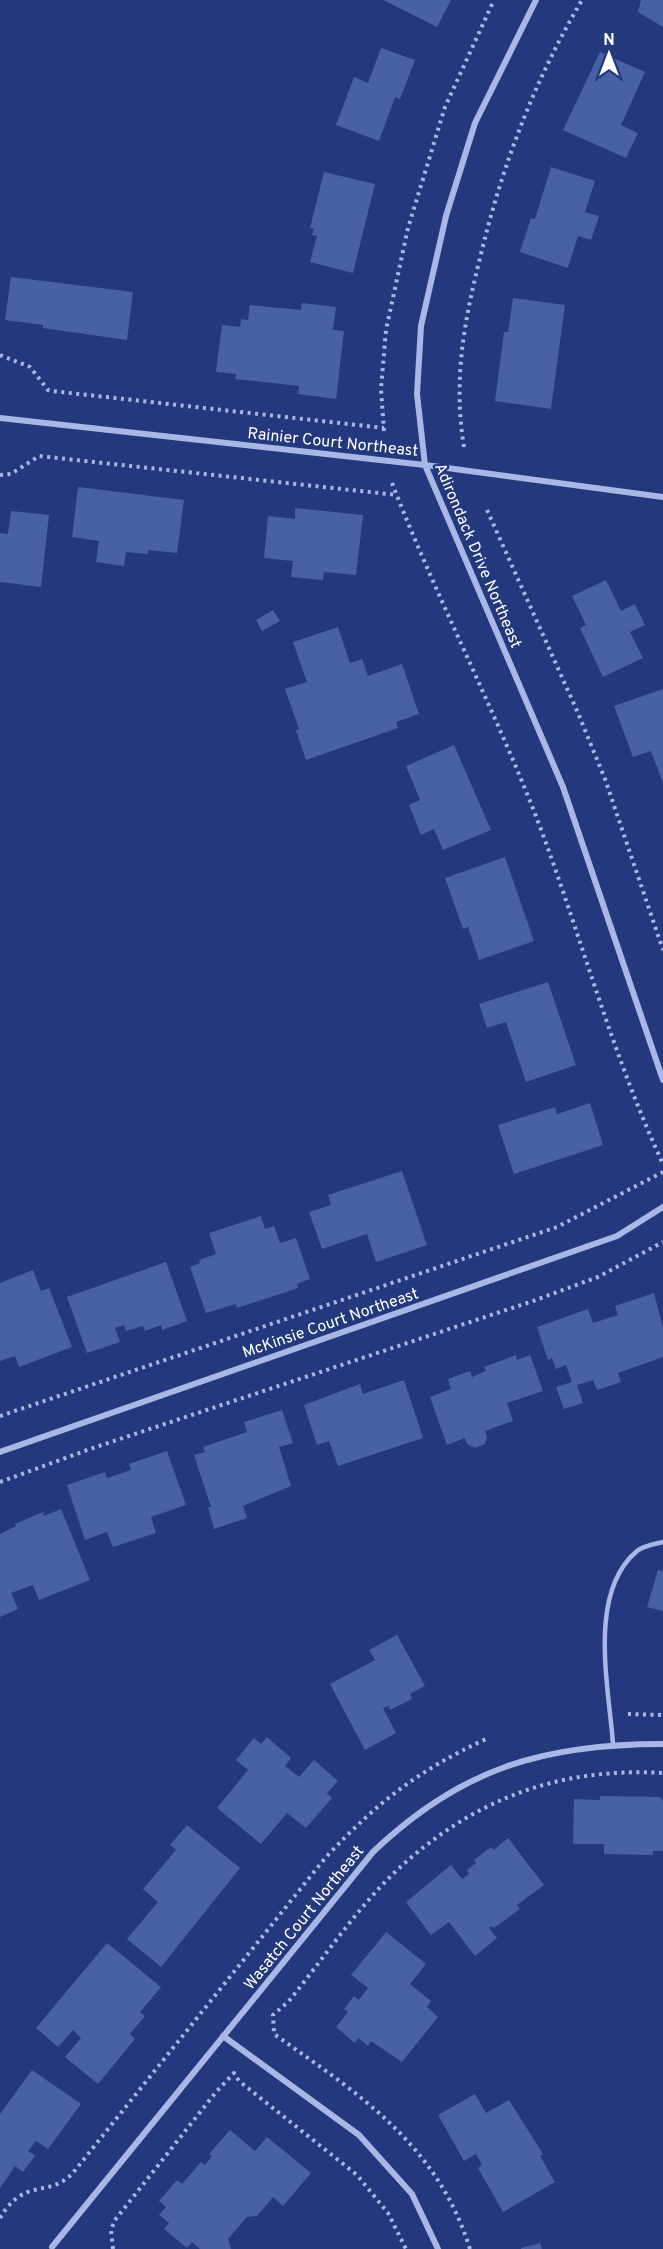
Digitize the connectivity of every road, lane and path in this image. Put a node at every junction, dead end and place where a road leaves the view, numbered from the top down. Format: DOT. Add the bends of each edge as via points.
graph roads {
  1 [pos="494,0"];
  2 [pos="536,0"];
  3 [pos="582,0"];
  4 [pos="0,355"];
  5 [pos="0,418"];
  6 [pos="464,447"];
  7 [pos="425,465"];
  8 [pos="0,476"];
  9 [pos="392,483"];
  10 [pos="397,495"];
  11 [pos="663,497"];
  12 [pos="487,510"];
  13 [pos="663,950"];
  14 [pos="663,1080"];
  15 [pos="663,1164"];
  16 [pos="663,1172"];
  17 [pos="663,1207"];
  18 [pos="663,1242"];
  19 [pos="0,1416"];
  20 [pos="0,1452"];
  21 [pos="0,1482"];
  22 [pos="663,1542"];
  23 [pos="622,1714"];
  24 [pos="663,1715"];
  25 [pos="486,1739"];
  26 [pos="613,1744"];
  27 [pos="663,1744"];
  28 [pos="663,1773"];
  29 [pos="223,2036"];
  30 [pos="0,2218"];
  31 [pos="52,2247"];
  32 [pos="112,2249"];
  33 [pos="406,2249"];
  34 [pos="438,2249"];
  35 [pos="471,2249"];
  1 -- 4 [label="path" via="445,107 408,228 386,330 381,389 384,430 52,391 30,367"];
  2 -- 7 [label="street, Adirondack Drive Northeast" via="475,123 446,216 421,326 417,394"];
  3 -- 6 [label="path" via="527,108 493,206 459,361 459,416"];
  5 -- 7 [label="street, Rainier Court Northeast"];
  7 -- 11 [label="street, Rainier Court Northeast"];
  7 -- 14 [label="street, Adirondack Drive Northeast" via="563,787"];
  8 -- 10 [label="path" via="11,474 39,456"];
  9 -- 10 [label="path"];
  10 -- 15 [label="path" via="531,803 624,1069"];
  12 -- 13 [label="path" via="591,746"];
  16 -- 19 [label="path" via="557,1227"];
  17 -- 20 [label="street, McKinsie Court Northeast" via="617,1236"];
  18 -- 21 [label="path" via="614,1269 533,1301"];
  22 -- 26 [label="lane" via="638,1550 622,1569 608,1598 604,1634"];
  23 -- 24 [label="path"];
  25 -- 30 [label="path" via="417,1776 367,1814 326,1857 72,2174 61,2183 14,2199"];
  26 -- 27 [label="street, Wasatch Court Northeast"];
  26 -- 29 [label="street, Wasatch Court Northeast" via="561,1750 511,1765 472,1780 402,1824 373,1852"];
  28 -- 35 [label="path" via="604,1772 557,1779 508,1796 452,1826 393,1874 289,2001 273,2015 274,2034 335,2077 416,2147 447,2191"];
  29 -- 31 [label="street, Wasatch Court Northeast"];
  29 -- 34 [label="street" via="359,2135 412,2194"];
  32 -- 33 [label="path" via="115,2220 234,2073 357,2175 388,2213"];
}
